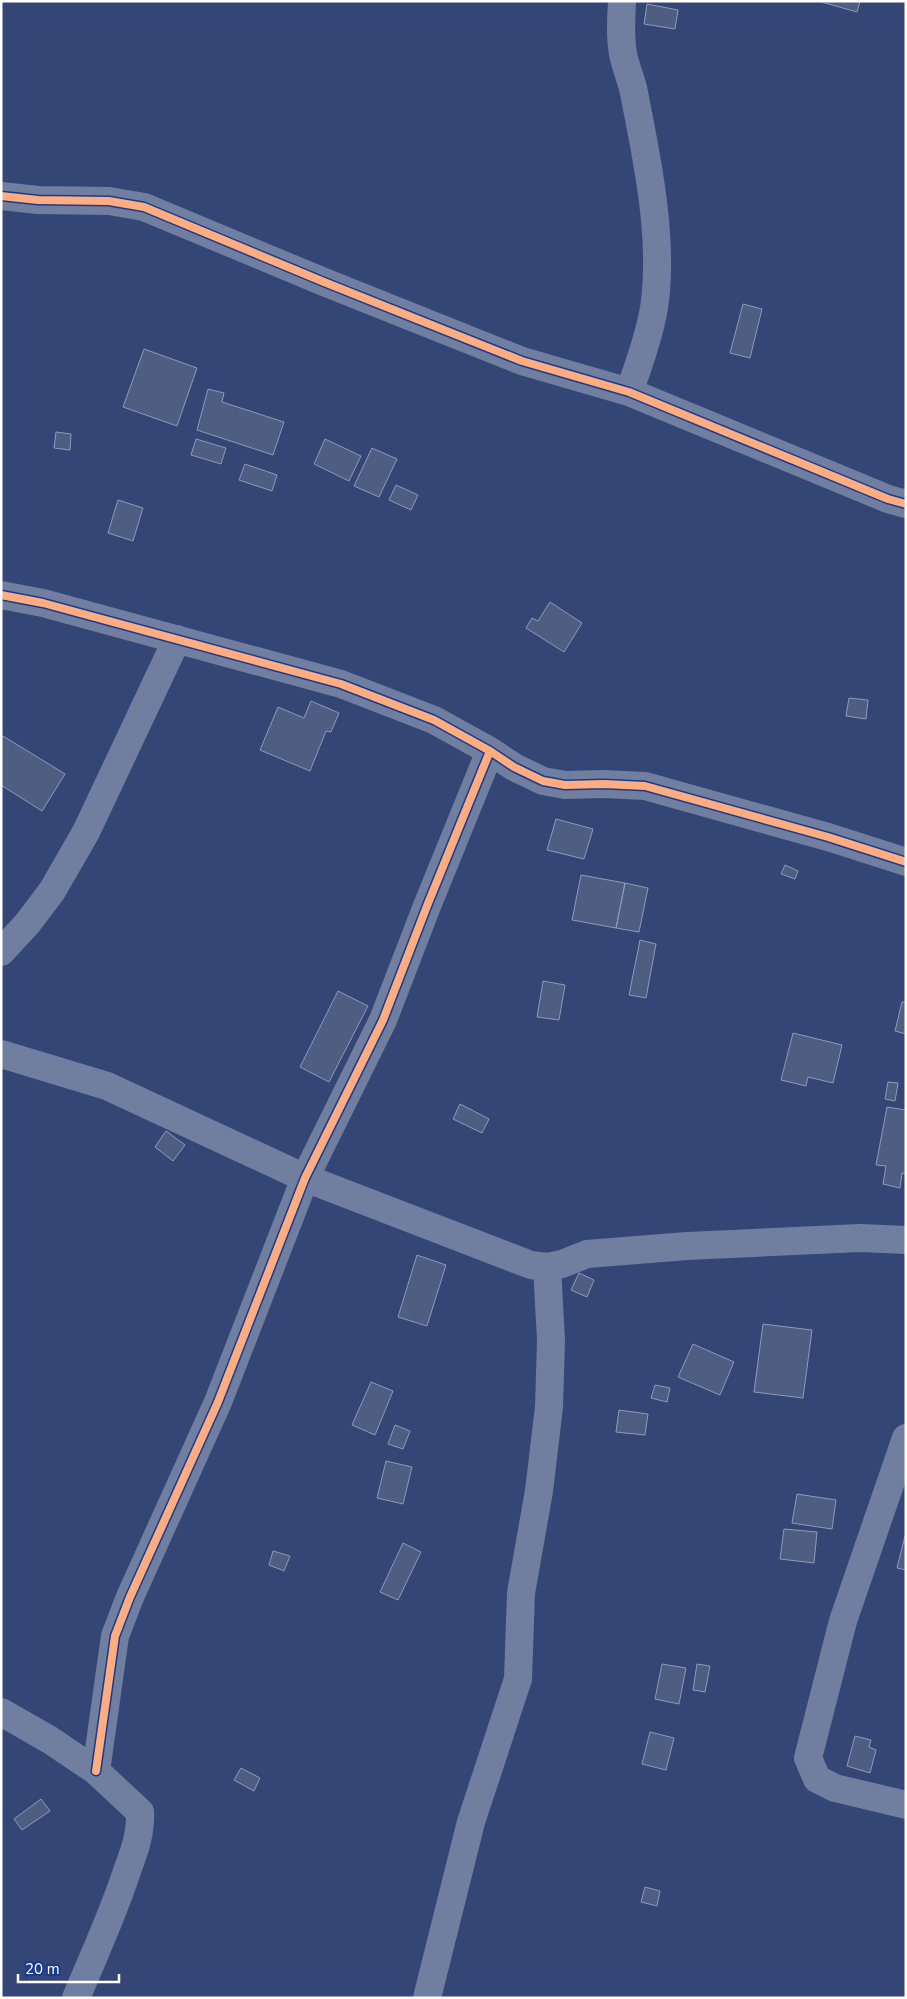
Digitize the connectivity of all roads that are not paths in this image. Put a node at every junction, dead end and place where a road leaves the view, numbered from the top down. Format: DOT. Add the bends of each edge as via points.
graph roads {
  1 [pos="622,1"];
  2 [pos="1,196"];
  3 [pos="629,392"];
  4 [pos="906,504"];
  5 [pos="1,595"];
  6 [pos="178,639"];
  7 [pos="490,751"];
  8 [pos="906,862"];
  9 [pos="1,952"];
  10 [pos="1,1054"];
  11 [pos="305,1178"];
  12 [pos="906,1240"];
  13 [pos="547,1267"];
  14 [pos="906,1438"];
  15 [pos="1,1712"];
  16 [pos="96,1771"];
  17 [pos="906,1805"];
  18 [pos="76,1998"];
  19 [pos="427,1998"];
  1 -- 3 [label="street" via="623,53 637,105 657,252 654,308"];
  2 -- 3 [label="street" via="109,201 144,207 522,361"];
  3 -- 4 [label="street"];
  5 -- 6 [label="street"];
  6 -- 7 [label="street" via="341,684 434,720"];
  6 -- 9 [label="street" via="86,832 52,891"];
  7 -- 8 [label="street" via="543,781 565,785 645,786"];
  7 -- 11 [label="street" via="383,1020"];
  10 -- 11 [label="street" via="107,1086"];
  11 -- 13 [label="street" via="531,1266"];
  11 -- 16 [label="street" via="218,1402 115,1636"];
  12 -- 13 [label="street" via="860,1238 687,1246 587,1254"];
  13 -- 19 [label="street" via="551,1340 549,1408 540,1491 521,1594 518,1679 471,1822"];
  14 -- 17 [label="street" via="843,1621 808,1758 817,1779 835,1788"];
  15 -- 16 [label="street"];
  16 -- 18 [label="street" via="140,1812 141,1825 121,1891"];
}
